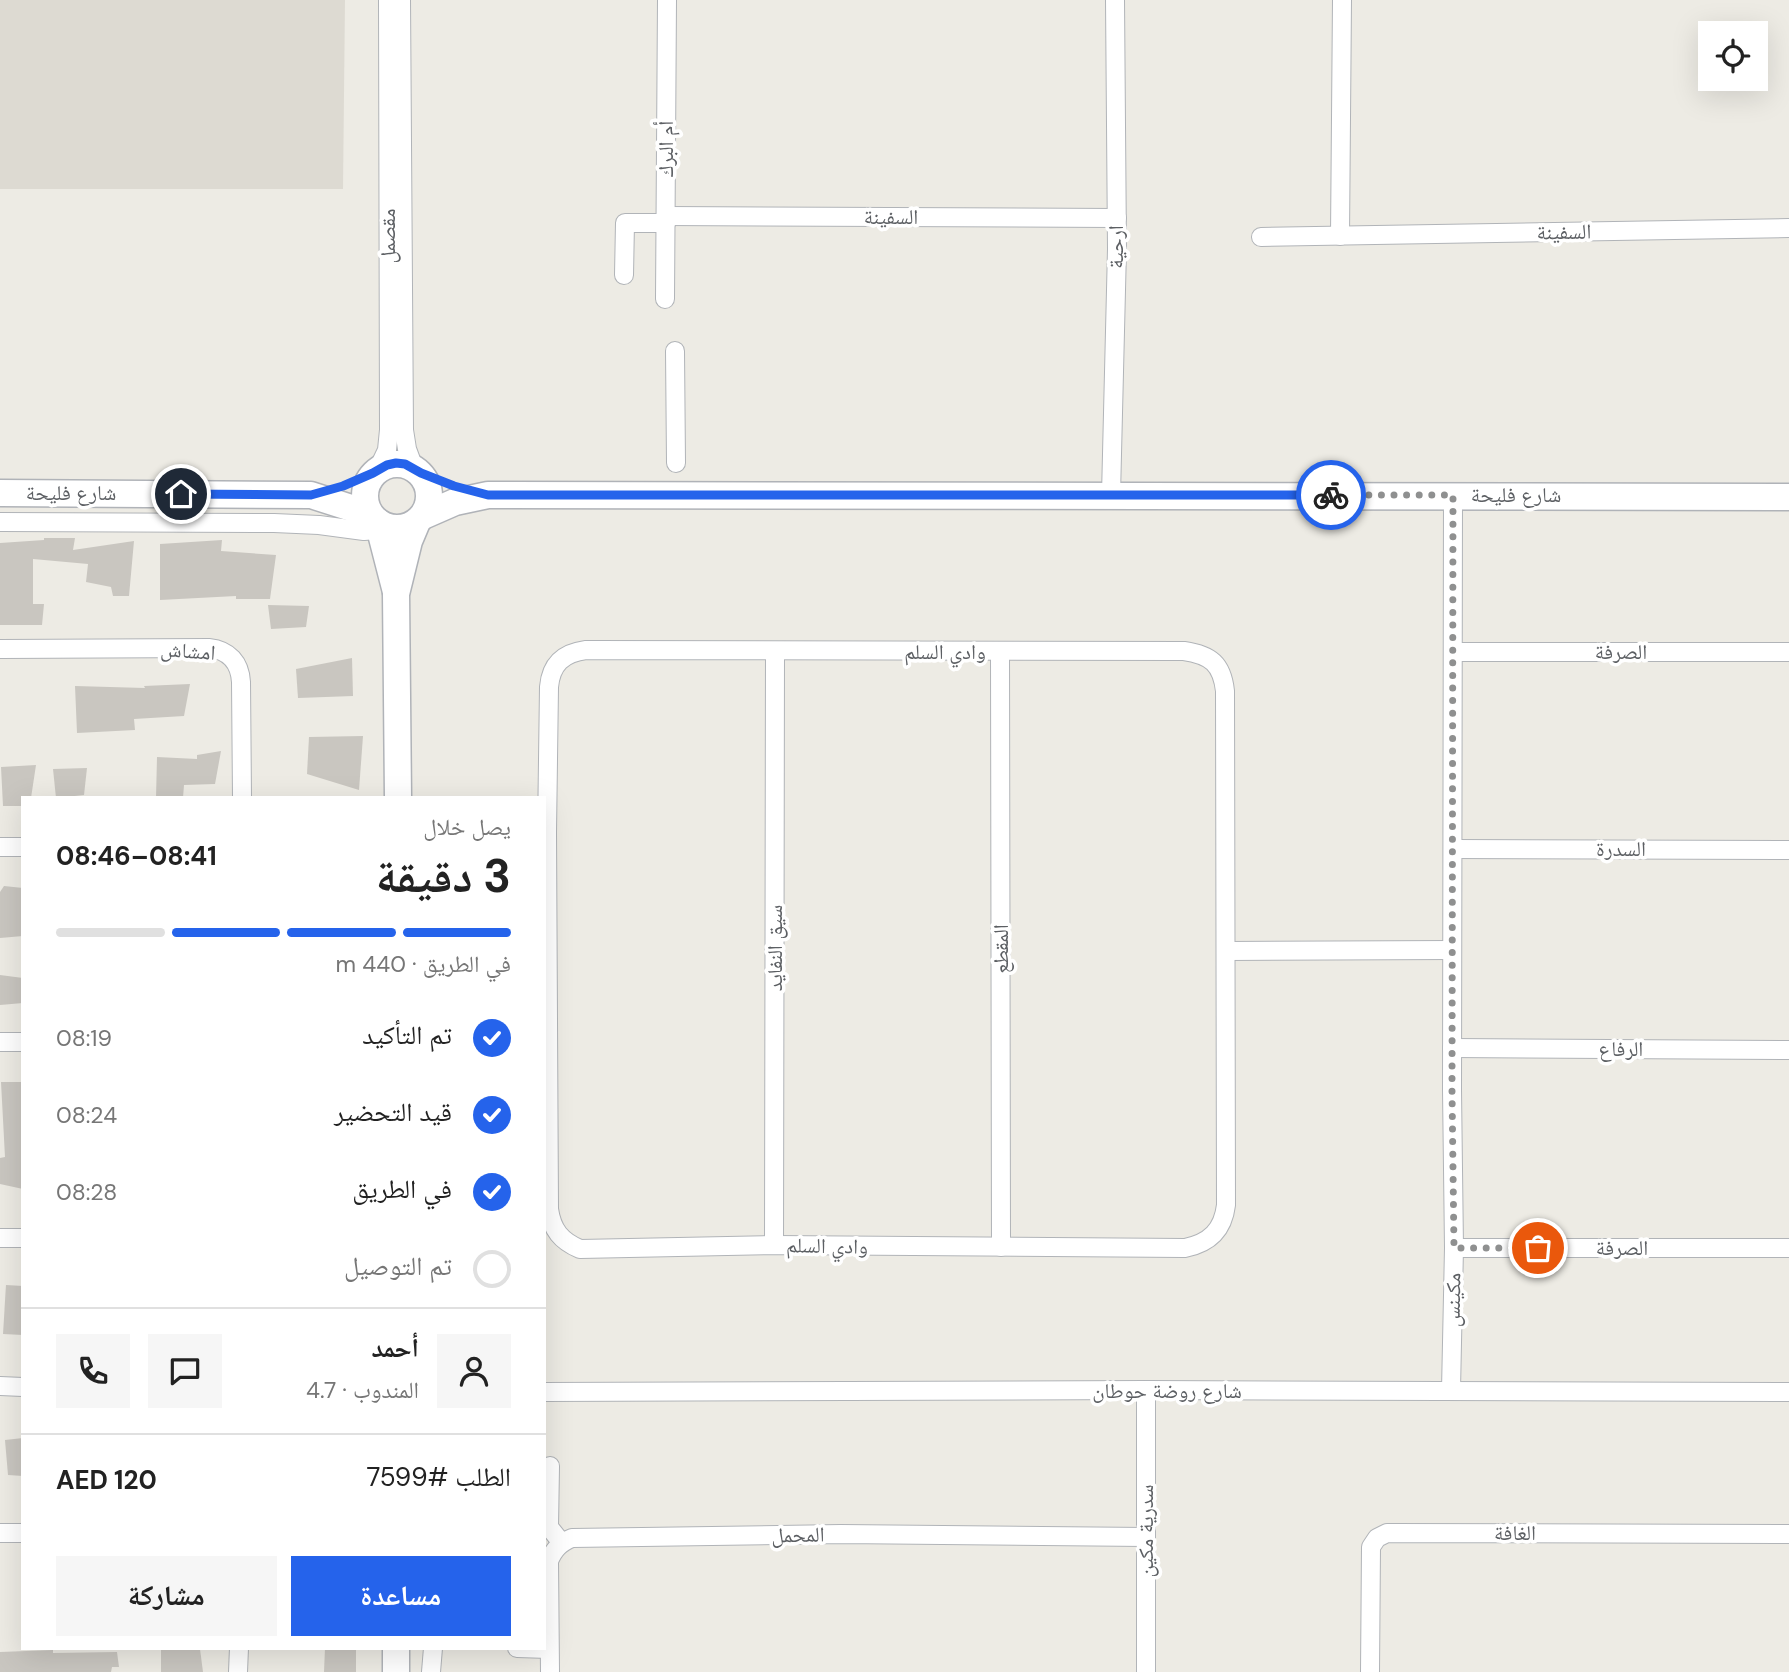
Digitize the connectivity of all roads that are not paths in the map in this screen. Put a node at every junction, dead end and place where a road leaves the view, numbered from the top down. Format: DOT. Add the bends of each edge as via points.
graph roads {
  1 [pos="388,0"];
  2 [pos="401,0"];
  3 [pos="667,0"];
  4 [pos="1115,0"];
  5 [pos="1342,0"];
  6 [pos="1117,218"];
  7 [pos="666,219"];
  8 [pos="1789,228"];
  9 [pos="1340,236"];
  10 [pos="1261,237"];
  11 [pos="624,275"];
  12 [pos="665,299"];
  13 [pos="675,351"];
  14 [pos="676,463"];
  15 [pos="417,470"];
  16 [pos="376,471"];
  17 [pos="0,493"];
  18 [pos="311,495"];
  19 [pos="488,495"];
  20 [pos="1111,495"];
  21 [pos="1453,495"];
  22 [pos="1789,497"];
  23 [pos="0,522"];
  24 [pos="394,522"];
  25 [pos="396,594"];
  26 [pos="0,649"];
  27 [pos="775,652"];
  28 [pos="1000,652"];
  29 [pos="1453,652"];
  30 [pos="1789,652"];
  31 [pos="242,796"];
  32 [pos="398,796"];
  33 [pos="546,833"];
  34 [pos="0,847"];
  35 [pos="21,847"];
  36 [pos="1452,849"];
  37 [pos="1789,850"];
  38 [pos="1452,950"];
  39 [pos="1227,951"];
  40 [pos="0,1042"];
  41 [pos="21,1042"];
  42 [pos="1452,1048"];
  43 [pos="1789,1050"];
  44 [pos="0,1238"];
  45 [pos="21,1238"];
  46 [pos="774,1245"];
  47 [pos="1001,1247"];
  48 [pos="1454,1248"];
  49 [pos="1789,1248"];
  50 [pos="0,1386"];
  51 [pos="21,1387"];
  52 [pos="1146,1390"];
  53 [pos="1451,1390"];
  54 [pos="546,1392"];
  55 [pos="1789,1392"];
  56 [pos="550,1466"];
  57 [pos="0,1533"];
  58 [pos="21,1533"];
  59 [pos="1789,1534"];
  60 [pos="1146,1537"];
  61 [pos="561,1542"];
  62 [pos="546,1649"];
  63 [pos="549,1649"];
  64 [pos="239,1650"];
  65 [pos="396,1650"];
  66 [pos="433,1650"];
  67 [pos="238,1672"];
  68 [pos="396,1672"];
  69 [pos="431,1672"];
  70 [pos="550,1672"];
  71 [pos="1146,1672"];
  72 [pos="1370,1672"];
  1 -- 16 [label="street, مقصمل" via="389,430 387,450"];
  2 -- 15 [label="street, مقصمل" via="404,430"];
  3 -- 7 [label="street, أم البرك"];
  4 -- 6 [label="street, ارحية"];
  5 -- 9 [label="street"];
  6 -- 7 [label="street, السفينة"];
  6 -- 20 [label="street, ارحية"];
  7 -- 11 [label="street, السفينة" via="625,223"];
  7 -- 12 [label="street, أم البرك"];
  8 -- 9 [label="street, السفينة"];
  9 -- 10 [label="street, السفينة"];
  13 -- 14 [label="street"];
  15 -- 16 [label="street" via="396,463"];
  15 -- 19 [label="street, شارع فليحة"];
  15 -- 24 [label="street" via="429,489 428,507"];
  16 -- 18 [label="street, شارع فليحة"];
  16 -- 24 [label="street" via="365,489 366,506"];
  17 -- 18 [label="street, شارع فليحة"];
  18 -- 24 [label="street, شارع فليحة"];
  19 -- 20 [label="street, شارع فليحة"];
  19 -- 24 [label="street, شارع فليحة"];
  20 -- 21 [label="street, شارع فليحة"];
  21 -- 22 [label="street, شارع فليحة"];
  21 -- 29 [label="street, مكينس"];
  23 -- 24 [label="street"];
  24 -- 25 [label="street"];
  24 -- 25 [label="street" via="409,541"];
  25 -- 32 [label="street"];
  26 -- 31 [label="street, امشاش" via="209,648 228,655 242,682"];
  27 -- 28 [label="street, وادي السلم"];
  27 -- 33 [label="street, وادي السلم" via="586,650 563,657 550,676"];
  27 -- 46 [label="street, سيق النفايد"];
  28 -- 39 [label="street, وادي السلم" via="1184,651 1200,653 1214,662 1225,691"];
  28 -- 47 [label="street, المقطع"];
  29 -- 30 [label="street, الصرفة"];
  29 -- 36 [label="street, مكينس"];
  33 -- 46 [label="street, وادي السلم" via="549,1209 557,1235 580,1249"];
  34 -- 35 [label="street"];
  36 -- 37 [label="street, السدرة"];
  36 -- 38 [label="street, مكينس"];
  38 -- 39 [label="street"];
  38 -- 42 [label="street, مكينس"];
  39 -- 47 [label="street, وادي السلم" via="1226,1205 1219,1230 1210,1239 1185,1248"];
  40 -- 41 [label="street"];
  42 -- 43 [label="street, الرفاع"];
  42 -- 48 [label="street, مكينس"];
  44 -- 45 [label="street"];
  46 -- 47 [label="street, وادي السلم"];
  48 -- 49 [label="street, الصرفة"];
  48 -- 53 [label="street, مكينس"];
  50 -- 51 [label="street"];
  52 -- 53 [label="street, شارع روضة حوطان"];
  52 -- 54 [label="street, شارع روضة حوطان"];
  52 -- 60 [label="street, سدرية مكين"];
  53 -- 55 [label="street, شارع روضة حوطان"];
  56 -- 61 [label="street" via="549,1527"];
  57 -- 58 [label="street"];
  59 -- 72 [label="street, الغافة" via="1387,1533 1371,1547"];
  60 -- 61 [label="street, المحمل" via="828,1534 583,1537"];
  60 -- 71 [label="street, سدرية مكين"];
  61 -- 63 [label="street" via="549,1561"];
  62 -- 63 [label="street"];
  63 -- 70 [label="street"];
  64 -- 67 [label="street"];
  65 -- 68 [label="street"];
  66 -- 69 [label="street"];
}
